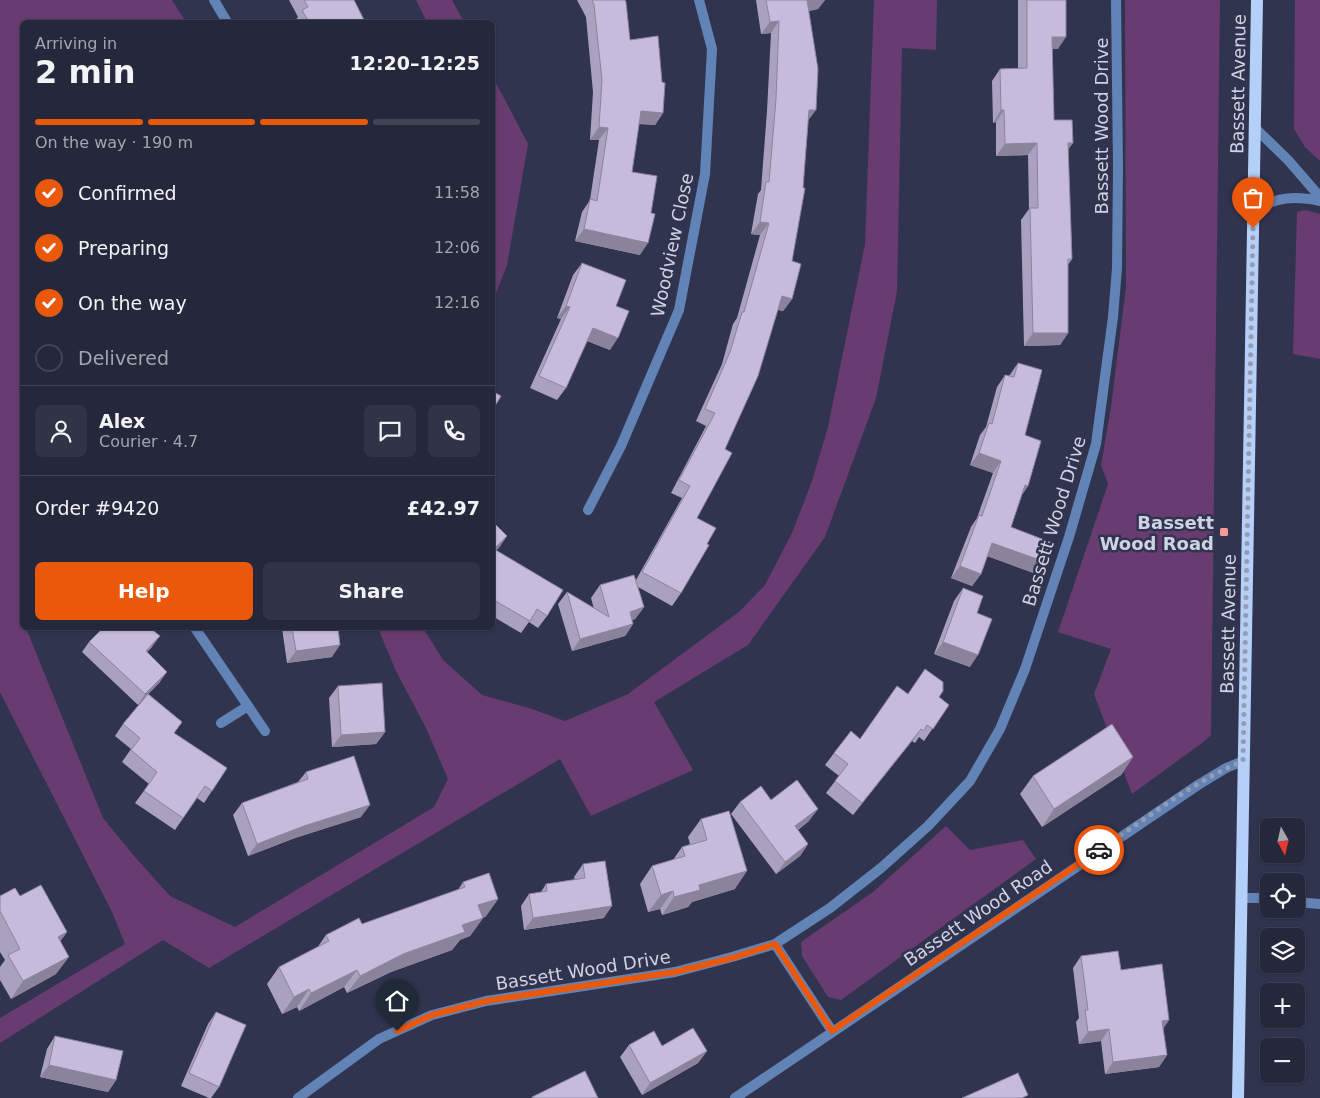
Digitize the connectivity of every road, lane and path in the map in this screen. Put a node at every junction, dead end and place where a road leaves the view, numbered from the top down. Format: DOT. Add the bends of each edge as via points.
graph roads {
  1 [pos="214,0"];
  2 [pos="699,0"];
  3 [pos="1116,0"];
  4 [pos="1257,0"];
  5 [pos="226,20"];
  6 [pos="1255,128"];
  7 [pos="1320,199"];
  8 [pos="1253,209"];
  9 [pos="588,510"];
  10 [pos="196,630"];
  11 [pos="248,706"];
  12 [pos="221,723"];
  13 [pos="265,731"];
  14 [pos="1243,761"];
  15 [pos="1241,898"];
  16 [pos="1260,898"];
  17 [pos="1305,903"];
  18 [pos="1320,904"];
  19 [pos="775,944"];
  20 [pos="832,1031"];
  21 [pos="298,1098"];
  22 [pos="735,1098"];
  23 [pos="1238,1098"];
  1 -- 5 [label="street"];
  2 -- 9 [label="street, Woodview Close" via="712,49 705,174 679,310 621,446"];
  3 -- 19 [label="street, Bassett Wood Drive" via="1117,268 1106,378 1096,444 1069,537 1024,669 1000,729 970,782 881,868 830,908"];
  4 -- 6 [label="main road, Bassett Avenue"];
  6 -- 7 [label="street" via="1288,160"];
  6 -- 8 [label="main road, Bassett Avenue"];
  7 -- 8 [label="street" via="1288,198"];
  8 -- 14 [label="main road, Bassett Avenue"];
  10 -- 11 [label="street"];
  11 -- 12 [label="street"];
  11 -- 13 [label="street"];
  14 -- 15 [label="main road, Bassett Avenue"];
  14 -- 20 [label="street, Bassett Wood Road" via="1198,785"];
  15 -- 16 [label="street"];
  15 -- 23 [label="main road, Bassett Avenue"];
  17 -- 18 [label="street"];
  19 -- 20 [label="street"];
  19 -- 21 [label="street, Bassett Wood Drive" via="675,972 486,1001 432,1015 379,1039"];
  20 -- 22 [label="street, Bassett Wood Road"];
}
